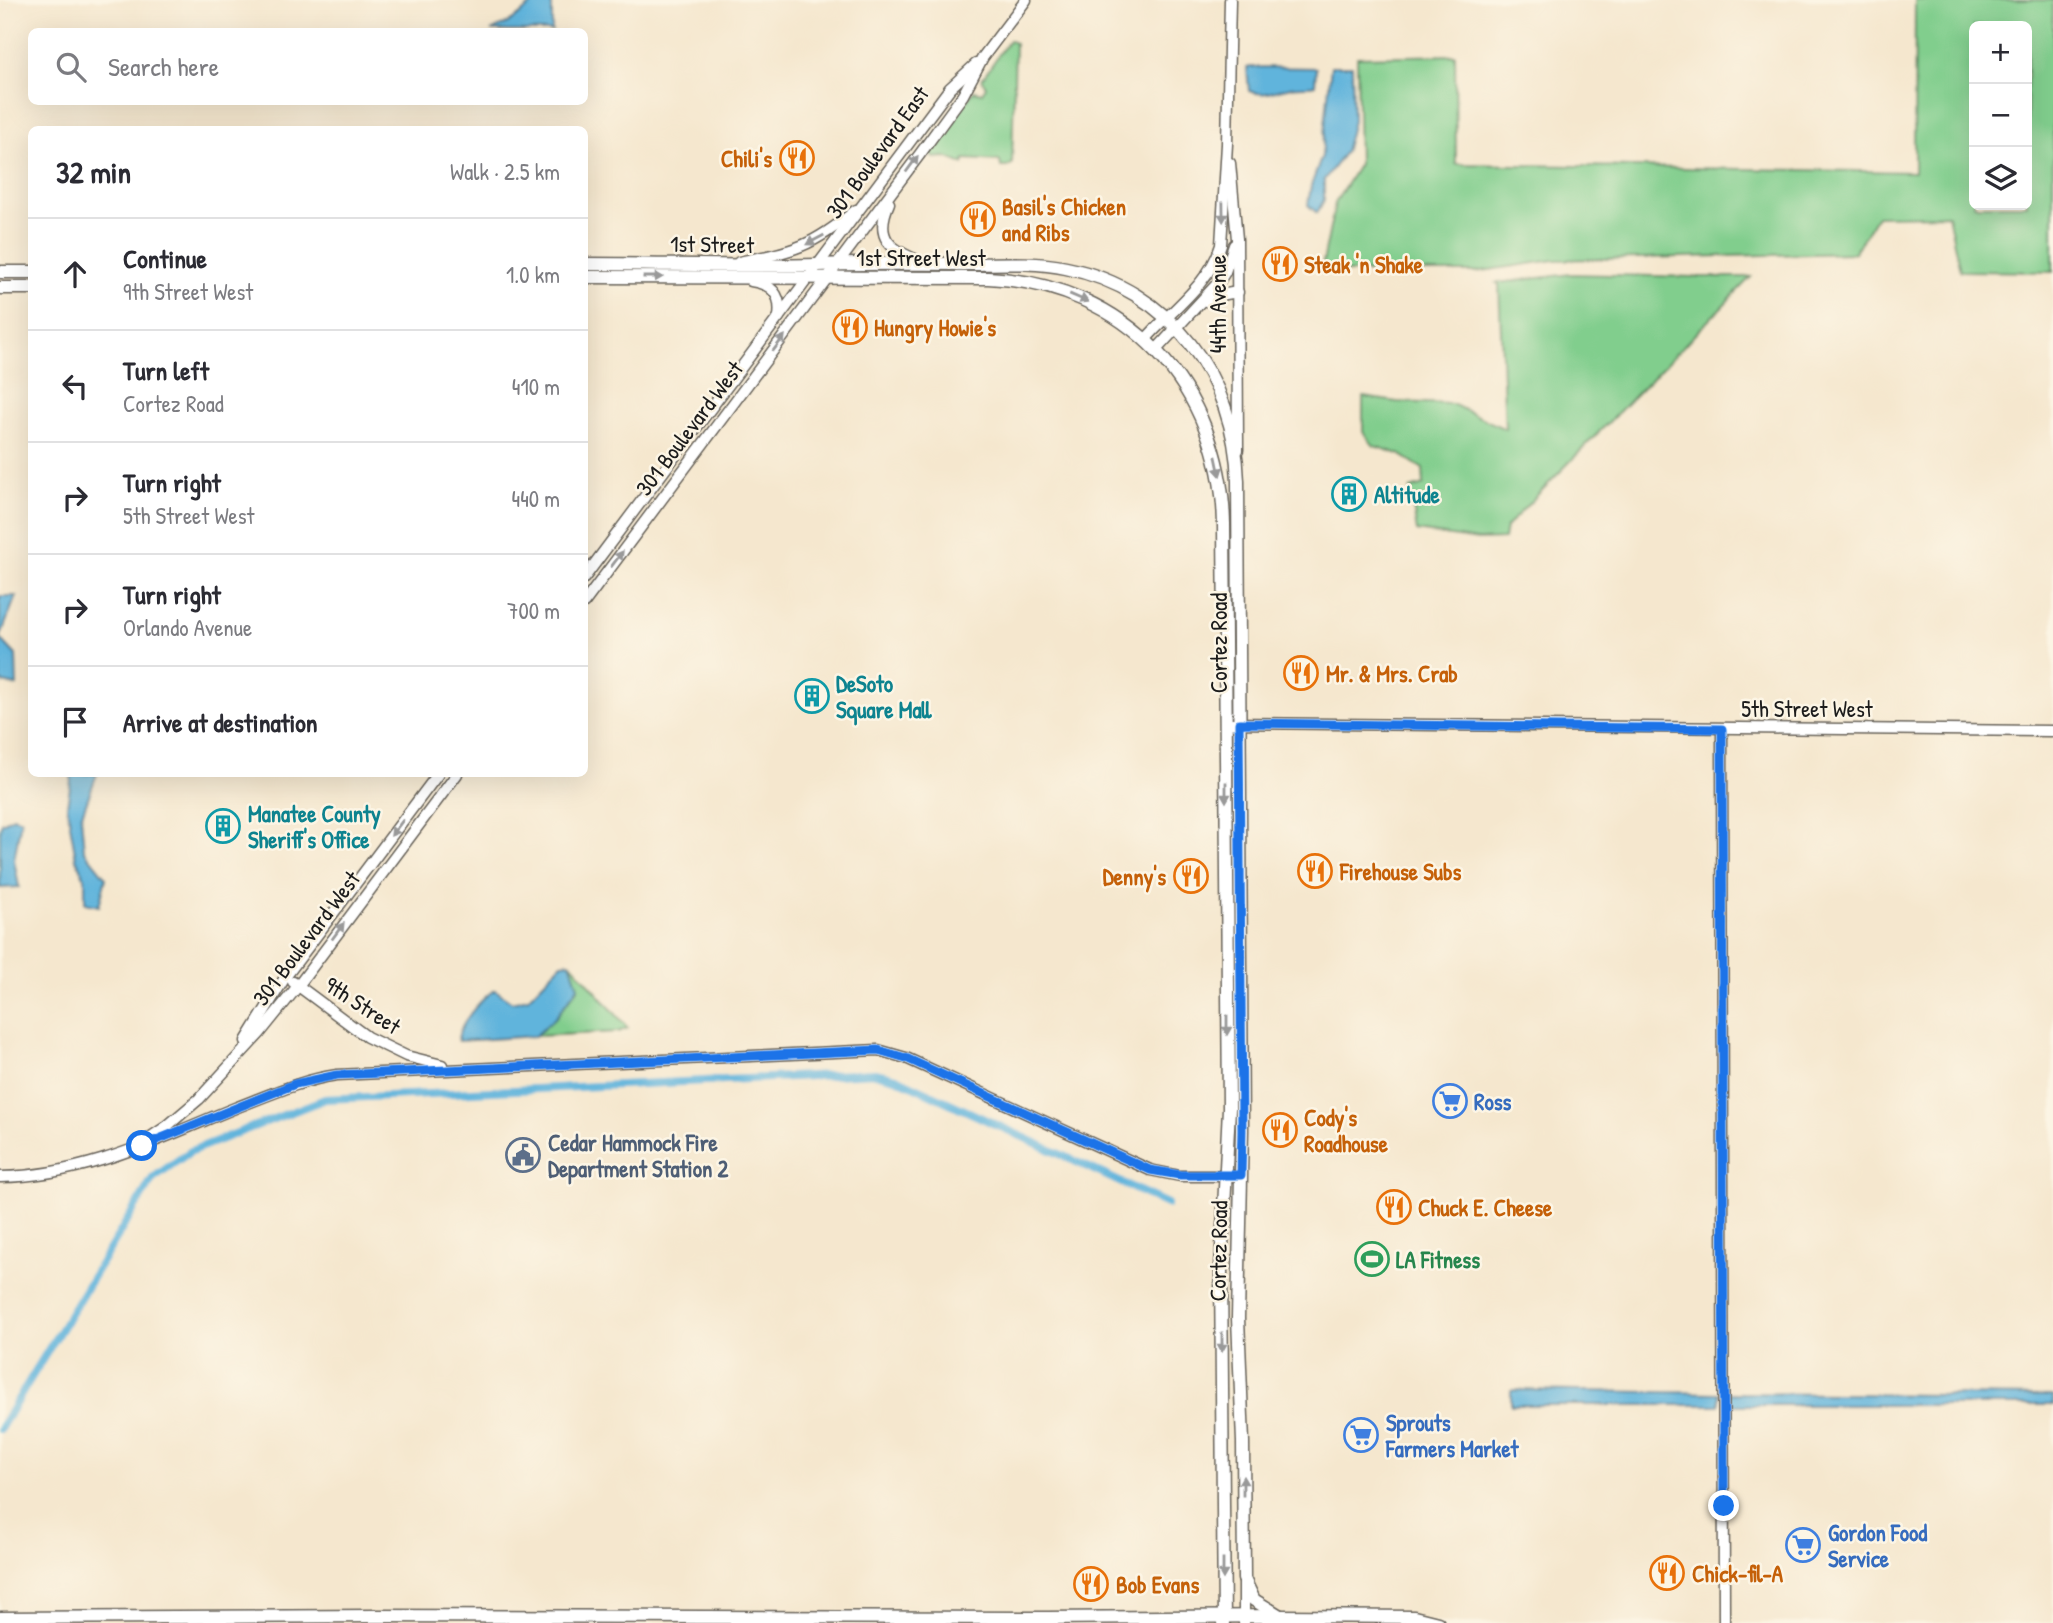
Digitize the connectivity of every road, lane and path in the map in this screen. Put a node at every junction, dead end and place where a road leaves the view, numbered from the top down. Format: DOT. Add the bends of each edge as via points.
graph roads {
  1 [pos="1026,0"];
  2 [pos="1230,0"];
  3 [pos="983,57"];
  4 [pos="1227,144"];
  5 [pos="895,187"];
  6 [pos="869,199"];
  7 [pos="1237,225"];
  8 [pos="925,263"];
  9 [pos="588,264"];
  10 [pos="839,264"];
  11 [pos="820,265"];
  12 [pos="1048,265"];
  13 [pos="726,271"];
  14 [pos="0,272"];
  15 [pos="28,272"];
  16 [pos="588,277"];
  17 [pos="811,277"];
  18 [pos="828,278"];
  19 [pos="1013,280"];
  20 [pos="0,288"];
  21 [pos="28,288"];
  22 [pos="1238,292"];
  23 [pos="1200,303"];
  24 [pos="1165,317"];
  25 [pos="779,318"];
  26 [pos="1177,328"];
  27 [pos="1145,340"];
  28 [pos="1156,350"];
  29 [pos="1237,464"];
  30 [pos="588,573"];
  31 [pos="588,598"];
  32 [pos="1226,723"];
  33 [pos="1239,723"];
  34 [pos="1722,729"];
  35 [pos="2053,731"];
  36 [pos="436,777"];
  37 [pos="455,777"];
  38 [pos="286,976"];
  39 [pos="298,986"];
  40 [pos="236,1057"];
  41 [pos="464,1068"];
  42 [pos="124,1151"];
  43 [pos="1234,1175"];
  44 [pos="0,1177"];
  45 [pos="1244,1579"];
  46 [pos="1280,1616"];
  47 [pos="0,1618"];
  48 [pos="1064,1620"];
  49 [pos="1224,1620"];
  50 [pos="1244,1620"];
  51 [pos="1438,1623"];
  52 [pos="1724,1623"];
  1 -- 3 [label="main road, 301 Boulevard East"];
  2 -- 4 [label="main road"];
  5 -- 3 [label="main road, 301 Boulevard East, one-way" via="962,96"];
  3 -- 6 [label="main road, 301 Boulevard East" via="950,88"];
  4 -- 7 [label="main road, 44th Avenue"];
  4 -- 24 [label="main road, one-way" via="1219,253 1202,280"];
  5 -- 8 [label="main road" via="884,214 884,235 897,252"];
  5 -- 10 [label="main road, 301 Boulevard East"];
  6 -- 11 [label="main road, 301 Boulevard East"];
  6 -- 13 [label="main road, one-way" via="813,242"];
  7 -- 22 [label="main road, 44th Avenue"];
  7 -- 23 [label="main road" via="1225,272"];
  8 -- 10 [label="main road, 1st Street"];
  8 -- 12 [label="main road, 1st Street"];
  9 -- 13 [label="main road, 1st Street"];
  10 -- 11 [label="main road, 1st Street"];
  10 -- 18 [label="main road, 301 Boulevard East"];
  11 -- 13 [label="main road, 1st Street"];
  11 -- 17 [label="main road, 301 Boulevard East"];
  12 -- 24 [label="main road, Cortez Road" via="1110,282"];
  16 -- 13 [label="main road, 1st Street, one-way"];
  13 -- 17 [label="main road, 1st Street"];
  13 -- 25 [label="main road" via="771,288 779,300"];
  14 -- 15 [label="main road"];
  17 -- 18 [label="main road, 1st Street"];
  17 -- 25 [label="main road, 301 Boulevard West"];
  18 -- 19 [label="main road, 1st Street West"];
  31 -- 18 [label="main road, 301 Boulevard West, one-way"];
  19 -- 27 [label="main road, Cortez Road, one-way" via="1083,299"];
  20 -- 21 [label="main road"];
  22 -- 23 [label="main road"];
  22 -- 29 [label="main road, 44th Avenue"];
  23 -- 26 [label="main road"];
  24 -- 26 [label="main road, Cortez Road"];
  24 -- 27 [label="main road"];
  25 -- 30 [label="main road, 301 Boulevard West"];
  26 -- 28 [label="main road"];
  26 -- 29 [label="main road, Cortez Road" via="1217,386 1229,418"];
  27 -- 28 [label="main road, Cortez Road"];
  28 -- 32 [label="main road, Cortez Road, one-way" via="1197,407 1219,470 1224,509"];
  29 -- 33 [label="main road, Cortez Road"];
  32 -- 33 [label="main road, 5th Street West"];
  32 -- 43 [label="main road, Cortez Road, one-way" via="1229,1108"];
  33 -- 34 [label="main road, 5th Street West"];
  33 -- 43 [label="main road, Cortez Road" via="1242,1130"];
  34 -- 35 [label="main road, 5th Street West"];
  34 -- 52 [label="main road"];
  36 -- 38 [label="main road, 301 Boulevard West, one-way"];
  39 -- 37 [label="main road, 301 Boulevard West, one-way"];
  38 -- 39 [label="main road, 9th Street"];
  38 -- 40 [label="main road, 301 Boulevard West"];
  39 -- 40 [label="main road, 301 Boulevard West"];
  39 -- 41 [label="main road, 9th Street" via="383,1046 420,1061"];
  40 -- 42 [label="main road, 301 Boulevard West" via="184,1114"];
  41 -- 42 [label="main road" via="315,1078"];
  41 -- 43 [label="main road" via="878,1050 906,1058 1150,1170"];
  42 -- 44 [label="main road" via="55,1174"];
  45 -- 43 [label="main road, Cortez Road, one-way"];
  43 -- 49 [label="main road, Cortez Road, one-way" via="1221,1268"];
  45 -- 46 [label="main road" via="1254,1600"];
  45 -- 50 [label="main road, Cortez Road"];
  46 -- 50 [label="main road"];
  46 -- 51 [label="main road" via="1415,1616"];
  47 -- 48 [label="main road"];
  48 -- 49 [label="main road"];
  49 -- 50 [label="main road"];
}
